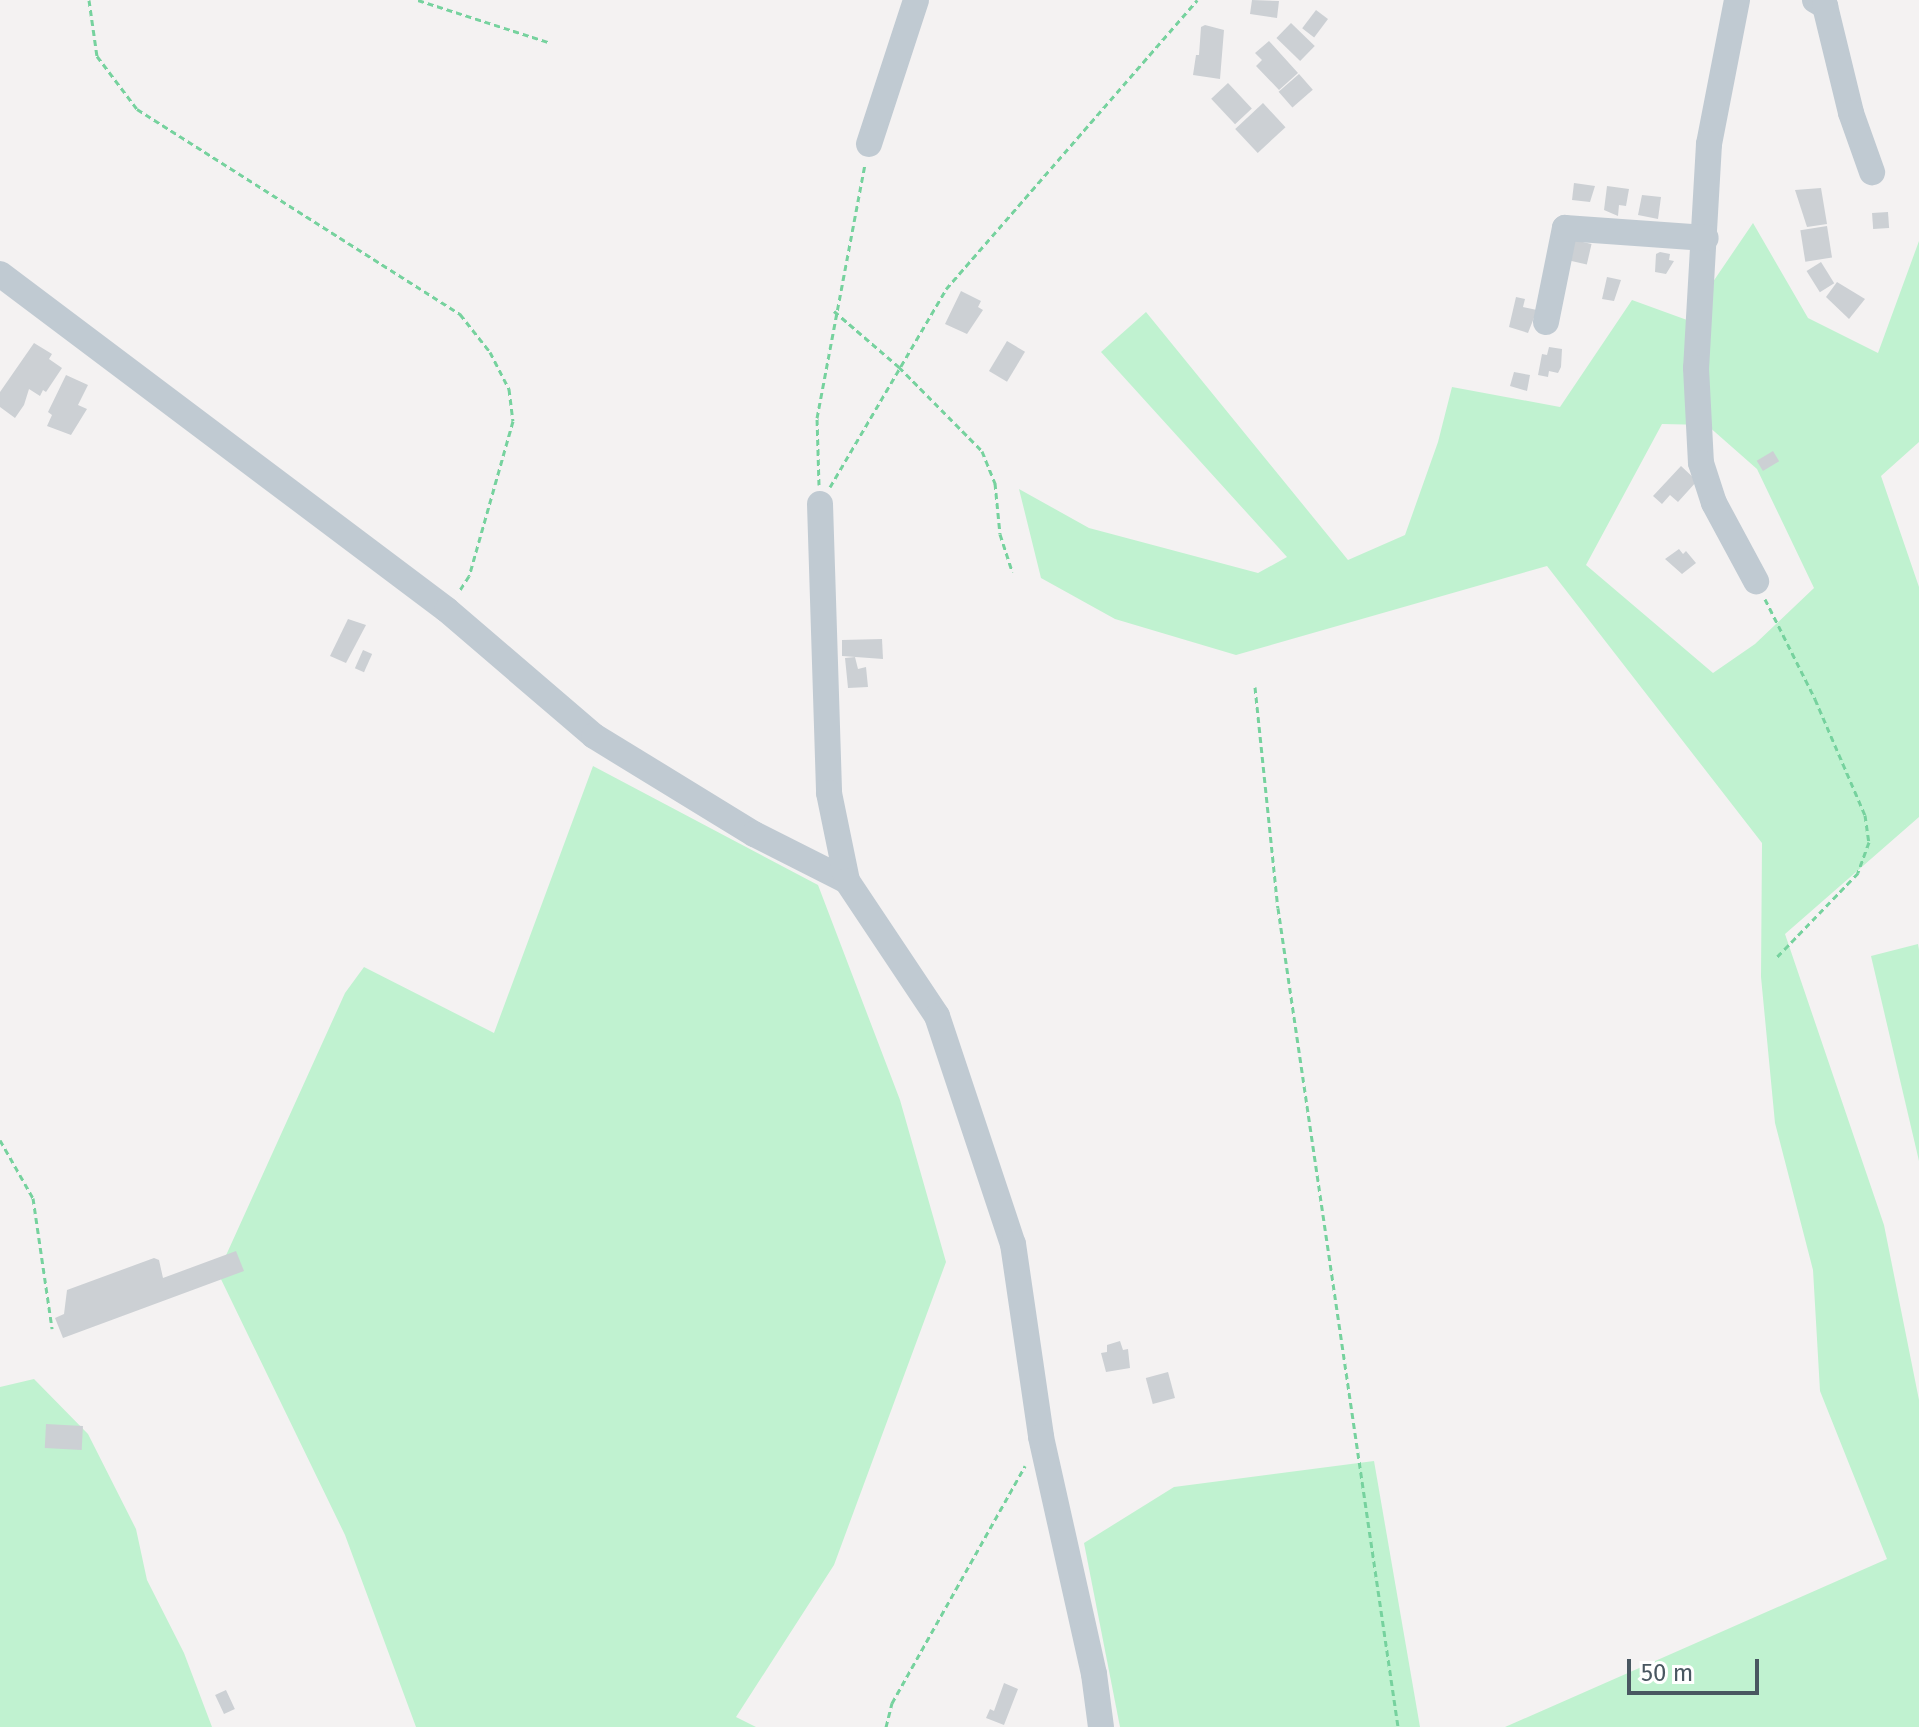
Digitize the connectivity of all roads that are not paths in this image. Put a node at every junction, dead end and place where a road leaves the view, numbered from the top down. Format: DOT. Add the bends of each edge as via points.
graph roads {
  1 [pos="916,0"];
  2 [pos="1737,0"];
  3 [pos="1815,0"];
  4 [pos="869,144"];
  5 [pos="1872,172"];
  6 [pos="1706,238"];
  7 [pos="0,274"];
  8 [pos="1546,322"];
  9 [pos="820,504"];
  10 [pos="1756,581"];
  11 [pos="847,881"];
  12 [pos="1101,1727"];
  1 -- 4 [label="street"];
  2 -- 6 [label="street" via="1709,144"];
  3 -- 5 [label="street" via="1825,6 1851,113"];
  6 -- 8 [label="street" via="1565,228"];
  6 -- 10 [label="street" via="1696,368 1701,463 1714,503"];
  7 -- 11 [label="street" via="447,610 594,736 754,834"];
  9 -- 11 [label="street" via="829,793"];
  11 -- 12 [label="street" via="937,1016 1013,1244 1041,1437"];
}
